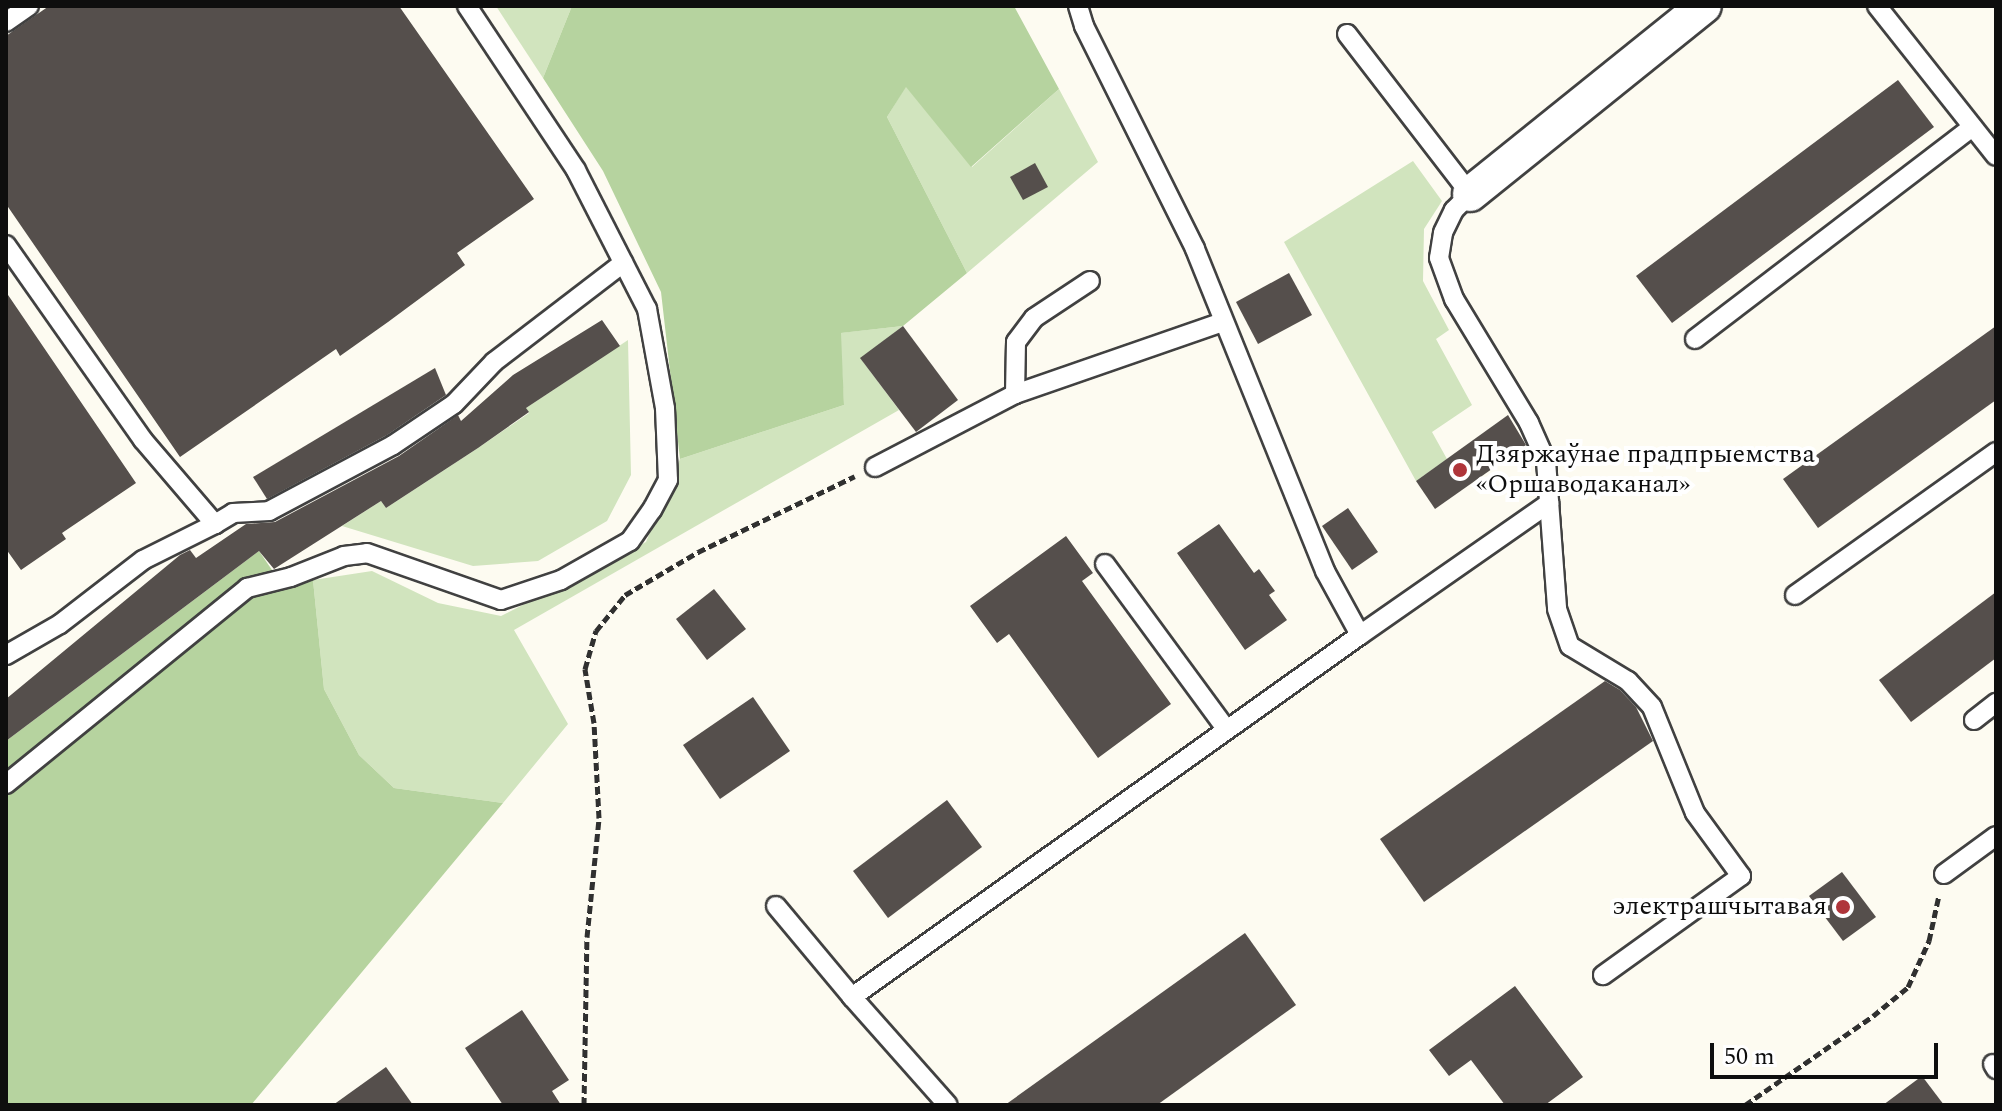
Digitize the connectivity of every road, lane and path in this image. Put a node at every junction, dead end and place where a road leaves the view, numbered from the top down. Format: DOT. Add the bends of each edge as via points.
graph roads {
  1 [pos="29,6"];
  2 [pos="467,6"];
  3 [pos="1078,6"];
  4 [pos="1704,6"];
  5 [pos="1877,6"];
  6 [pos="6,22"];
  7 [pos="1347,34"];
  8 [pos="1972,127"];
  9 [pos="1996,156"];
  10 [pos="1470,194"];
  11 [pos="6,245"];
  12 [pos="623,263"];
  13 [pos="1090,281"];
  14 [pos="1223,322"];
  15 [pos="1695,339"];
  16 [pos="1015,394"];
  17 [pos="1996,452"];
  18 [pos="875,467"];
  19 [pos="1549,503"];
  20 [pos="215,524"];
  21 [pos="1105,564"];
  22 [pos="1795,595"];
  23 [pos="1360,635"];
  24 [pos="6,655"];
  25 [pos="1996,703"];
  26 [pos="1974,720"];
  27 [pos="1226,729"];
  28 [pos="6,784"];
  29 [pos="1996,836"];
  30 [pos="1944,874"];
  31 [pos="776,906"];
  32 [pos="1603,975"];
  33 [pos="852,997"];
  34 [pos="584,1105"];
  35 [pos="948,1105"];
  36 [pos="1745,1105"];
  1 -- 6 [label="lane"];
  2 -- 12 [label="lane" via="576,170"];
  3 -- 14 [label="lane" via="1195,249"];
  4 -- 10 [label="street"];
  5 -- 8 [label="lane"];
  7 -- 10 [label="lane"];
  8 -- 9 [label="lane"];
  8 -- 15 [label="lane"];
  10 -- 19 [label="lane" via="1454,210 1439,258 1454,299 1529,423 1546,461"];
  11 -- 20 [label="lane" via="143,440"];
  12 -- 20 [label="lane" via="494,362 454,404 393,445 269,511 233,513"];
  12 -- 28 [label="lane" via="647,309 665,408 668,480 630,541 561,580 501,600 367,553 247,588"];
  13 -- 16 [label="lane" via="1034,318 1016,342"];
  14 -- 16 [label="lane"];
  14 -- 23 [label="lane" via="1325,571"];
  16 -- 18 [label="lane"];
  17 -- 22 [label="lane"];
  18 -- 34 [label="path" via="698,552 625,595 596,631 585,669 599,818 587,937"];
  19 -- 23 [label="lane"];
  19 -- 32 [label="lane" via="1557,609 1570,646 1628,681 1652,707 1695,813 1741,876"];
  20 -- 24 [label="lane" via="143,560 60,624"];
  21 -- 27 [label="lane"];
  23 -- 27 [label="lane"];
  25 -- 26 [label="lane"];
  27 -- 33 [label="lane"];
  29 -- 30 [label="lane"];
  30 -- 36 [label="path" via="1929,941 1908,987"];
  31 -- 33 [label="lane"];
  33 -- 35 [label="lane"];
}
